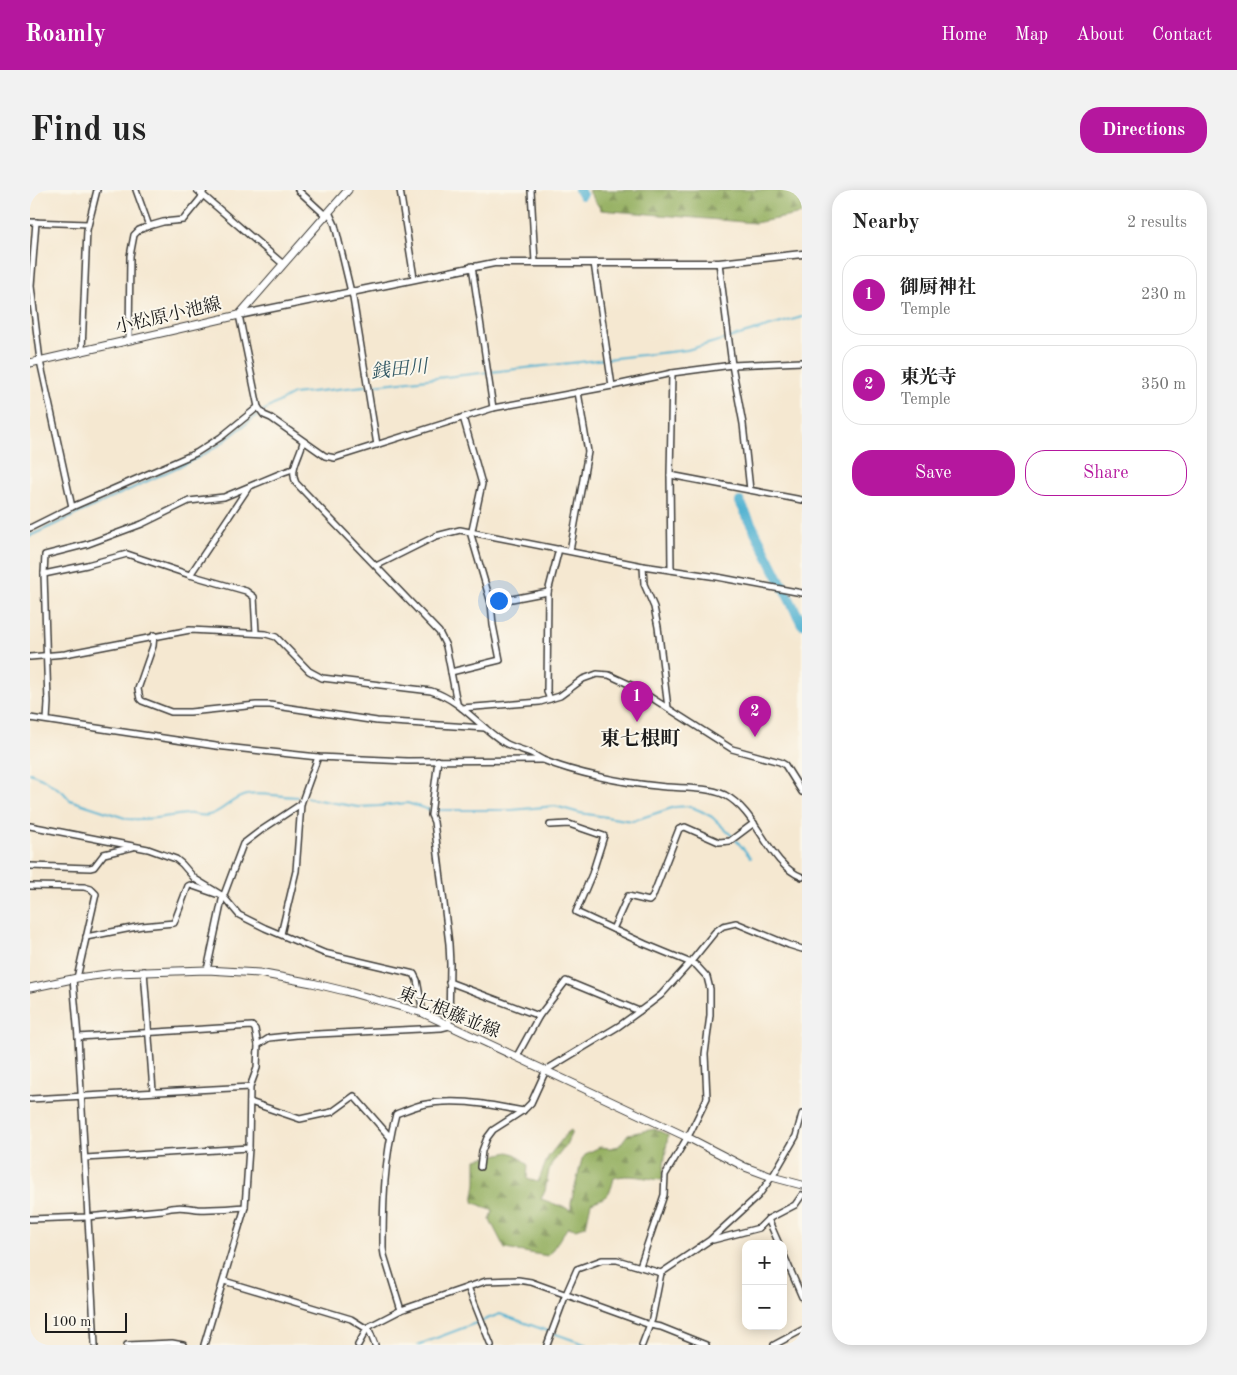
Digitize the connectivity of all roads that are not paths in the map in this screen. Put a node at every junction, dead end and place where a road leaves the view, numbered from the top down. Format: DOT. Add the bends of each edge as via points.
graph roads {
  1 [pos="97,190"];
  2 [pos="136,190"];
  3 [pos="197,190"];
  4 [pos="298,190"];
  5 [pos="348,190"];
  6 [pos="400,190"];
  7 [pos="531,190"];
  8 [pos="203,192"];
  9 [pos="327,214"];
  10 [pos="33,222"];
  11 [pos="88,224"];
  12 [pos="149,226"];
  13 [pos="802,254"];
  14 [pos="536,262"];
  15 [pos="594,263"];
  16 [pos="719,263"];
  17 [pos="283,264"];
  18 [pos="472,266"];
  19 [pos="414,278"];
  20 [pos="31,286"];
  21 [pos="352,292"];
  22 [pos="238,315"];
  23 [pos="128,340"];
  24 [pos="82,350"];
  25 [pos="40,361"];
  26 [pos="802,362"];
  27 [pos="30,363"];
  28 [pos="732,364"];
  29 [pos="672,373"];
  30 [pos="612,386"];
  31 [pos="578,392"];
  32 [pos="258,407"];
  33 [pos="493,408"];
  34 [pos="463,417"];
  35 [pos="303,442"];
  36 [pos="376,445"];
  37 [pos="293,469"];
  38 [pos="670,475"];
  39 [pos="249,488"];
  40 [pos="750,490"];
  41 [pos="802,500"];
  42 [pos="72,507"];
  43 [pos="30,528"];
  44 [pos="472,532"];
  45 [pos="559,549"];
  46 [pos="570,551"];
  47 [pos="376,566"];
  48 [pos="643,566"];
  49 [pos="671,570"];
  50 [pos="44,574"];
  51 [pos="190,575"];
  52 [pos="548,592"];
  53 [pos="802,593"];
  54 [pos="491,603"];
  55 [pos="256,634"];
  56 [pos="154,636"];
  57 [pos="46,655"];
  58 [pos="30,657"];
  59 [pos="451,672"];
  60 [pos="550,698"];
  61 [pos="457,703"];
  62 [pos="462,708"];
  63 [pos="668,708"];
  64 [pos="30,718"];
  65 [pos="46,720"];
  66 [pos="484,728"];
  67 [pos="318,756"];
  68 [pos="438,760"];
  69 [pos="543,760"];
  70 [pos="802,792"];
  71 [pos="300,804"];
  72 [pos="754,823"];
  73 [pos="550,825"];
  74 [pos="30,826"];
  75 [pos="136,847"];
  76 [pos="30,866"];
  77 [pos="802,877"];
  78 [pos="30,886"];
  79 [pos="223,896"];
  80 [pos="613,929"];
  81 [pos="281,934"];
  82 [pos="86,937"];
  83 [pos="802,949"];
  84 [pos="690,963"];
  85 [pos="206,970"];
  86 [pos="144,971"];
  87 [pos="75,979"];
  88 [pos="449,982"];
  89 [pos="30,988"];
  90 [pos="639,1011"];
  91 [pos="423,1013"];
  92 [pos="540,1016"];
  93 [pos="449,1026"];
  94 [pos="149,1032"];
  95 [pos="78,1037"];
  96 [pos="258,1045"];
  97 [pos="517,1056"];
  98 [pos="546,1070"];
  99 [pos="250,1087"];
  100 [pos="153,1091"];
  101 [pos="80,1096"];
  102 [pos="30,1099"];
  103 [pos="250,1102"];
  104 [pos="523,1110"];
  105 [pos="802,1114"];
  106 [pos="390,1137"];
  107 [pos="687,1137"];
  108 [pos="249,1148"];
  109 [pos="85,1158"];
  110 [pos="480,1167"];
  111 [pos="772,1177"];
  112 [pos="802,1186"];
  113 [pos="802,1196"];
  114 [pos="245,1207"];
  115 [pos="87,1217"];
  116 [pos="768,1218"];
  117 [pos="30,1219"];
  118 [pos="710,1240"];
  119 [pos="777,1240"];
  120 [pos="787,1262"];
  121 [pos="640,1266"];
  122 [pos="661,1273"];
  123 [pos="224,1281"];
  124 [pos="468,1287"];
  125 [pos="566,1294"];
  126 [pos="802,1296"];
  127 [pos="401,1310"];
  128 [pos="650,1324"];
  129 [pos="368,1328"];
  130 [pos="802,1330"];
  131 [pos="95,1345"];
  132 [pos="127,1345"];
  133 [pos="183,1345"];
  134 [pos="204,1345"];
  135 [pos="358,1345"];
  136 [pos="376,1345"];
  137 [pos="491,1345"];
  138 [pos="547,1345"];
  139 [pos="642,1345"];
  140 [pos="706,1345"];
  141 [pos="774,1345"];
  1 -- 11 [label="street"];
  2 -- 12 [label="street"];
  3 -- 8 [label="street"];
  4 -- 9 [label="street"];
  5 -- 9 [label="main road, 小松原小池線"];
  6 -- 19 [label="street"];
  7 -- 14 [label="street"];
  8 -- 12 [label="street" via="183,220"];
  8 -- 17 [label="street"];
  9 -- 17 [label="main road, 小松原小池線"];
  9 -- 21 [label="street" via="335,225"];
  10 -- 11 [label="street"];
  10 -- 20 [label="street"];
  11 -- 24 [label="street"];
  12 -- 23 [label="street" via="134,235 130,247"];
  13 -- 16 [label="street"];
  14 -- 15 [label="street"];
  14 -- 18 [label="street" via="494,262"];
  15 -- 16 [label="street"];
  15 -- 30 [label="street"];
  16 -- 28 [label="street"];
  17 -- 22 [label="main road, 小松原小池線"];
  18 -- 19 [label="street"];
  18 -- 33 [label="street"];
  19 -- 21 [label="street"];
  20 -- 25 [label="street"];
  21 -- 22 [label="street"];
  21 -- 36 [label="street"];
  22 -- 23 [label="main road, 小松原小池線"];
  22 -- 32 [label="street"];
  23 -- 24 [label="main road, 小松原小池線"];
  24 -- 25 [label="main road, 小松原小池線"];
  25 -- 27 [label="main road, 小松原小池線"];
  25 -- 42 [label="street"];
  26 -- 28 [label="street"];
  28 -- 29 [label="street"];
  28 -- 40 [label="street"];
  29 -- 30 [label="street"];
  29 -- 38 [label="street"];
  30 -- 31 [label="street"];
  31 -- 33 [label="street"];
  31 -- 46 [label="street" via="588,452"];
  32 -- 35 [label="street" via="264,415"];
  32 -- 42 [label="street" via="196,453"];
  33 -- 34 [label="street"];
  34 -- 36 [label="street"];
  34 -- 44 [label="street" via="482,484"];
  35 -- 36 [label="street" via="329,458"];
  35 -- 37 [label="street"];
  37 -- 39 [label="street"];
  37 -- 47 [label="street" via="299,486"];
  38 -- 40 [label="street"];
  38 -- 49 [label="street"];
  39 -- 50 [label="street" via="224,498 189,501 142,524 88,544 45,555"];
  39 -- 51 [label="street"];
  40 -- 41 [label="street"];
  42 -- 43 [label="street"];
  44 -- 45 [label="street"];
  44 -- 47 [label="street" via="460,530 436,536"];
  44 -- 54 [label="street"];
  45 -- 46 [label="street"];
  45 -- 52 [label="street"];
  46 -- 48 [label="street"];
  47 -- 59 [label="street" via="439,632 446,646"];
  48 -- 49 [label="street"];
  48 -- 63 [label="street" via="644,584 658,627"];
  49 -- 53 [label="street"];
  50 -- 51 [label="street" via="127,554"];
  50 -- 57 [label="street"];
  51 -- 55 [label="street" via="252,595"];
  52 -- 54 [label="street"];
  52 -- 60 [label="street" via="547,686"];
  54 -- 59 [label="street" via="500,660"];
  55 -- 56 [label="street" via="190,630"];
  55 -- 61 [label="street" via="276,637 309,671 322,678 431,690"];
  56 -- 57 [label="street"];
  56 -- 66 [label="street" via="138,694 142,701 171,712 270,705 376,721"];
  57 -- 58 [label="street"];
  57 -- 65 [label="street"];
  59 -- 61 [label="street"];
  60 -- 62 [label="street" via="530,704"];
  60 -- 63 [label="street" via="560,696 583,679 597,674 609,675"];
  61 -- 62 [label="street"];
  62 -- 66 [label="street"];
  63 -- 70 [label="street" via="732,750 785,765"];
  64 -- 65 [label="street"];
  65 -- 67 [label="street" via="216,746"];
  66 -- 69 [label="street" via="506,743"];
  67 -- 68 [label="street"];
  67 -- 71 [label="street"];
  68 -- 69 [label="street"];
  68 -- 88 [label="street" via="431,815 449,944"];
  69 -- 72 [label="street" via="625,782 723,794"];
  71 -- 79 [label="street" via="246,841"];
  71 -- 81 [label="street" via="296,871"];
  72 -- 77 [label="street" via="785,867"];
  72 -- 80 [label="street" via="725,843 685,827 678,829 652,898 648,901 628,896"];
  73 -- 80 [label="street" via="569,824 604,836 576,912"];
  74 -- 75 [label="street"];
  75 -- 76 [label="street" via="104,854 90,868"];
  75 -- 79 [label="street" via="176,859 195,879"];
  78 -- 82 [label="street" via="94,891"];
  79 -- 81 [label="street" via="239,915"];
  79 -- 82 [label="street" via="190,885 174,923"];
  79 -- 85 [label="street"];
  80 -- 84 [label="street"];
  81 -- 91 [label="street" via="324,953 412,973 418,980"];
  82 -- 87 [label="street"];
  83 -- 84 [label="street" via="736,923 715,932"];
  84 -- 90 [label="street" via="660,995"];
  84 -- 107 [label="street" via="707,978 710,1015 705,1054 707,1098"];
  85 -- 86 [label="main road, 東七根藤並線"];
  85 -- 91 [label="main road, 東七根藤並線" via="259,973 312,983"];
  86 -- 87 [label="main road, 東七根藤並線"];
  86 -- 94 [label="street"];
  87 -- 89 [label="main road, 東七根藤並線"];
  87 -- 95 [label="street"];
  88 -- 92 [label="street"];
  88 -- 93 [label="street"];
  90 -- 92 [label="street" via="566,981"];
  90 -- 98 [label="street"];
  91 -- 93 [label="main road, 東七根藤並線"];
  92 -- 97 [label="street"];
  93 -- 96 [label="street" via="297,1035 269,1038"];
  93 -- 97 [label="main road, 東七根藤並線"];
  94 -- 95 [label="street"];
  94 -- 96 [label="street" via="252,1026"];
  94 -- 100 [label="street"];
  95 -- 101 [label="street"];
  96 -- 99 [label="street" via="257,1068"];
  97 -- 98 [label="main road, 東七根藤並線"];
  98 -- 104 [label="street" via="531,1103"];
  98 -- 107 [label="main road, 東七根藤並線"];
  99 -- 100 [label="street"];
  99 -- 103 [label="street"];
  100 -- 101 [label="street"];
  101 -- 102 [label="street"];
  101 -- 109 [label="street"];
  103 -- 106 [label="street" via="300,1120 332,1112 354,1096"];
  103 -- 108 [label="street"];
  104 -- 106 [label="street" via="485,1103 418,1105 396,1114"];
  104 -- 110 [label="street" via="493,1130 482,1151"];
  105 -- 111 [label="street" via="796,1136"];
  106 -- 127 [label="street" via="384,1192 384,1255"];
  107 -- 111 [label="main road, 東七根藤並線" via="744,1167"];
  107 -- 121 [label="street" via="665,1176 658,1217"];
  108 -- 109 [label="street"];
  108 -- 114 [label="street"];
  109 -- 115 [label="street"];
  111 -- 112 [label="main road, 東七根藤並線"];
  111 -- 118 [label="street" via="758,1196"];
  113 -- 116 [label="street" via="795,1205"];
  114 -- 115 [label="street" via="173,1207"];
  114 -- 123 [label="street"];
  115 -- 117 [label="street"];
  115 -- 131 [label="street"];
  116 -- 118 [label="street" via="759,1228"];
  116 -- 119 [label="street"];
  118 -- 122 [label="street"];
  120 -- 126 [label="street"];
  121 -- 122 [label="street"];
  121 -- 125 [label="street" via="602,1260 577,1269"];
  122 -- 128 [label="street"];
  123 -- 129 [label="street" via="351,1319"];
  123 -- 134 [label="street"];
  124 -- 125 [label="street" via="518,1280"];
  124 -- 127 [label="street"];
  124 -- 137 [label="street"];
  125 -- 128 [label="street"];
  125 -- 138 [label="street"];
  127 -- 129 [label="street"];
  128 -- 139 [label="street"];
  128 -- 140 [label="street"];
  129 -- 135 [label="street"];
  129 -- 136 [label="street"];
  130 -- 141 [label="street"];
  132 -- 133 [label="street" via="172,1342"];
}
